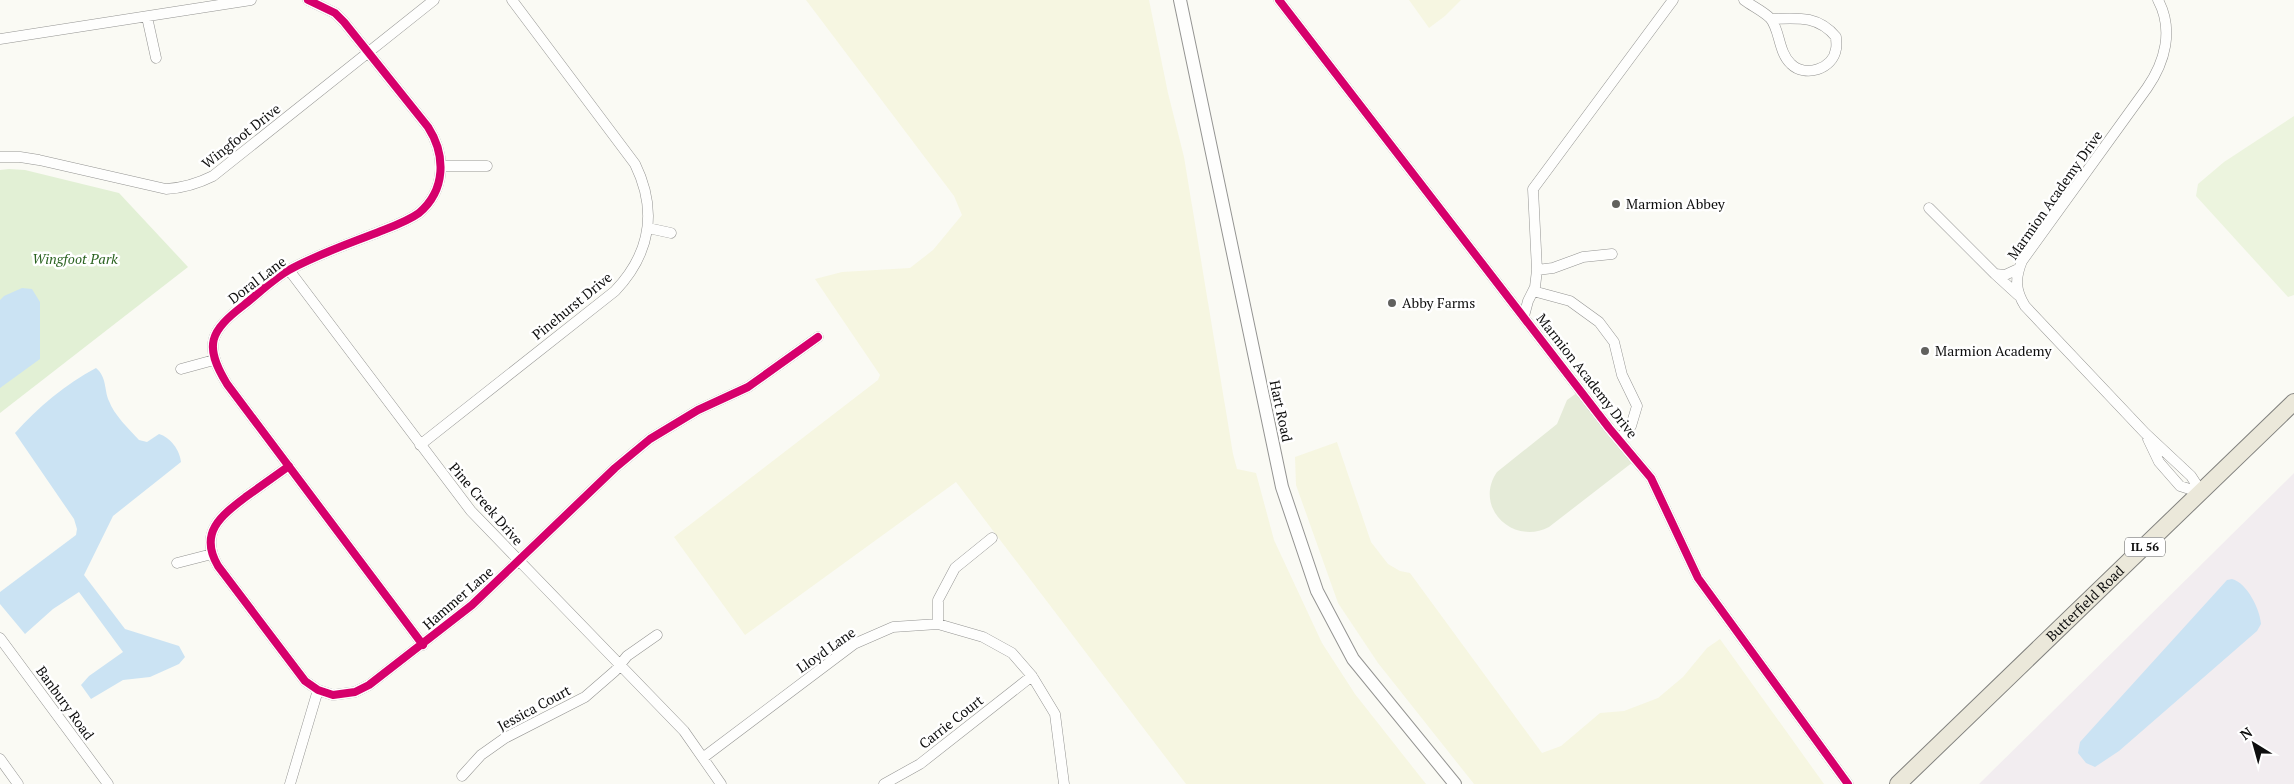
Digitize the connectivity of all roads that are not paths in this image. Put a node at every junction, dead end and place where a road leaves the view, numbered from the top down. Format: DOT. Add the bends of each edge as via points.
graph roads {
  1 [pos="251,0"];
  2 [pos="308,0"];
  3 [pos="434,0"];
  4 [pos="512,0"];
  5 [pos="1180,0"];
  6 [pos="1279,0"];
  7 [pos="1673,0"];
  8 [pos="1744,0"];
  9 [pos="2158,0"];
  10 [pos="147,16"];
  11 [pos="1771,19"];
  12 [pos="0,39"];
  13 [pos="369,52"];
  14 [pos="156,58"];
  15 [pos="0,157"];
  16 [pos="441,166"];
  17 [pos="486,166"];
  18 [pos="1929,208"];
  19 [pos="648,228"];
  20 [pos="671,233"];
  21 [pos="1612,254"];
  22 [pos="289,270"];
  23 [pos="1537,270"];
  24 [pos="2018,270"];
  25 [pos="1995,274"];
  26 [pos="1533,291"];
  27 [pos="2018,296"];
  28 [pos="1524,316"];
  29 [pos="818,337"];
  30 [pos="214,360"];
  31 [pos="181,369"];
  32 [pos="2294,402"];
  33 [pos="1619,440"];
  34 [pos="420,445"];
  35 [pos="289,466"];
  36 [pos="2202,493"];
  37 [pos="992,538"];
  38 [pos="212,554"];
  39 [pos="518,562"];
  40 [pos="177,563"];
  41 [pos="938,624"];
  42 [pos="656,635"];
  43 [pos="1,641"];
  44 [pos="423,645"];
  45 [pos="620,665"];
  46 [pos="1032,676"];
  47 [pos="318,690"];
  48 [pos="704,757"];
  49 [pos="0,760"];
  50 [pos="462,776"];
  51 [pos="18,784"];
  52 [pos="108,784"];
  53 [pos="290,784"];
  54 [pos="721,784"];
  55 [pos="884,784"];
  56 [pos="1067,784"];
  57 [pos="1455,784"];
  58 [pos="1848,784"];
  59 [pos="1898,784"];
  1 -- 10 [label="street"];
  2 -- 13 [label="street, Doral Lane" via="335,13"];
  3 -- 13 [label="street, Wingfoot Drive"];
  4 -- 19 [label="street, Pinehurst Drive" via="635,164 646,196"];
  5 -- 57 [label="street, Hart Road" via="1282,487 1317,591 1354,659"];
  6 -- 28 [label="street, Marmion Academy Drive"];
  7 -- 23 [label="street, Marmion Academy Drive" via="1533,189"];
  8 -- 11 [label="street"];
  9 -- 24 [label="street, Marmion Academy Drive" via="2165,15 2166,40 2155,77"];
  10 -- 12 [label="street"];
  10 -- 14 [label="street"];
  11 -- 11 [label="street" via="1782,52 1791,64 1802,71 1815,72 1832,58 1836,37 1827,26 1814,20"];
  13 -- 15 [label="street, Wingfoot Drive" via="213,176 183,188 166,189 39,160"];
  13 -- 16 [label="street, Doral Lane" via="433,136 438,145"];
  16 -- 17 [label="street"];
  16 -- 22 [label="street, Doral Lane" via="435,192 418,213"];
  18 -- 25 [label="street"];
  19 -- 20 [label="street"];
  19 -- 34 [label="street, Pinehurst Drive" via="638,262 615,291"];
  21 -- 23 [label="street" via="1583,257"];
  22 -- 30 [label="street, Doral Lane" via="220,325 212,346"];
  22 -- 34 [label="street, Pine Creek Drive"];
  23 -- 26 [label="street, Marmion Academy Drive"];
  24 -- 25 [label="street" via="2005,275"];
  24 -- 27 [label="street, Marmion Academy Drive"];
  25 -- 27 [label="street"];
  26 -- 28 [label="street, Marmion Academy Drive"];
  26 -- 33 [label="street" via="1570,301 1599,322 1614,342 1622,375 1638,406 1631,426"];
  27 -- 36 [label="street" via="2145,433 2191,476"];
  28 -- 33 [label="street, Marmion Academy Drive"];
  29 -- 39 [label="street, Hammer Lane" via="748,387 698,410 650,439 615,468"];
  30 -- 31 [label="street"];
  30 -- 35 [label="street" via="227,384"];
  32 -- 36 [label="main road, Butterfield Road / IL 56"];
  33 -- 58 [label="street, Marmion Academy Drive" via="1651,478 1698,578"];
  34 -- 39 [label="street, Pine Creek Drive" via="462,500"];
  35 -- 38 [label="street" via="219,519 212,534"];
  35 -- 44 [label="street"];
  36 -- 59 [label="main road, Butterfield Road / IL 56"];
  37 -- 41 [label="street" via="955,568 938,600"];
  38 -- 40 [label="street"];
  38 -- 47 [label="street" via="301,678"];
  39 -- 44 [label="street, Hammer Lane"];
  39 -- 45 [label="street, Pine Creek Drive"];
  41 -- 46 [label="street, Lloyd Lane" via="983,637 1012,653"];
  41 -- 48 [label="street, Lloyd Lane" via="893,627 854,644"];
  42 -- 45 [label="street, Jessica Court"];
  43 -- 52 [label="street, Banbury Road"];
  44 -- 47 [label="street, Hammer Lane" via="360,690 333,695"];
  45 -- 48 [label="street, Pine Creek Drive" via="684,731"];
  45 -- 50 [label="street, Jessica Court" via="585,697 505,738 481,755"];
  46 -- 55 [label="street, Carrie Court" via="920,764"];
  46 -- 56 [label="street, Lloyd Lane" via="1055,714"];
  47 -- 53 [label="street"];
  48 -- 54 [label="street, Pine Creek Drive"];
  49 -- 51 [label="street"];
}
